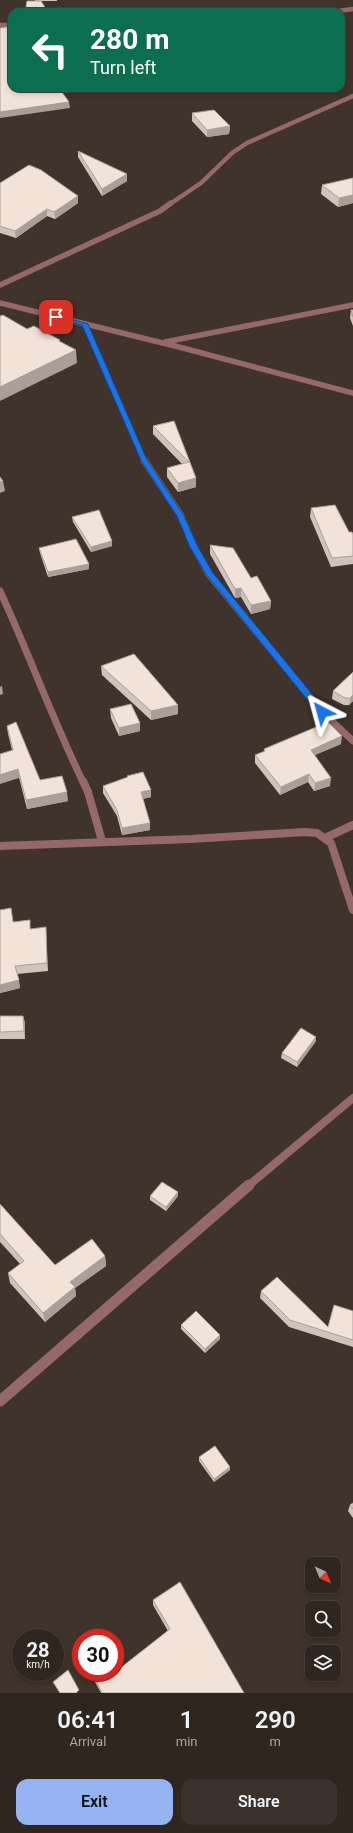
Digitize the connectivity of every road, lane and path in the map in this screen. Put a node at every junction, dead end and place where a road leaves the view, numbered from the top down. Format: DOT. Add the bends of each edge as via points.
graph roads {
  1 [pos="353,96"];
  2 [pos="0,285"];
  3 [pos="0,303"];
  4 [pos="353,305"];
  5 [pos="85,324"];
  6 [pos="162,343"];
  7 [pos="353,393"];
  8 [pos="0,591"];
  9 [pos="353,741"];
  10 [pos="353,826"];
  11 [pos="325,838"];
  12 [pos="102,842"];
  13 [pos="0,846"];
  14 [pos="353,910"];
  15 [pos="353,1098"];
  16 [pos="0,1401"];
  1 -- 2 [label="street" via="247,143 196,187 160,211"];
  3 -- 5 [label="street"];
  4 -- 6 [label="street"];
  5 -- 6 [label="street"];
  5 -- 9 [label="street" via="144,460 181,516 194,547 210,574 322,712"];
  6 -- 7 [label="street"];
  8 -- 12 [label="street" via="60,734 88,792"];
  10 -- 11 [label="street"];
  11 -- 12 [label="street" via="317,833 305,832"];
  11 -- 14 [label="street" via="331,843"];
  12 -- 13 [label="street"];
  15 -- 16 [label="street"];
}
